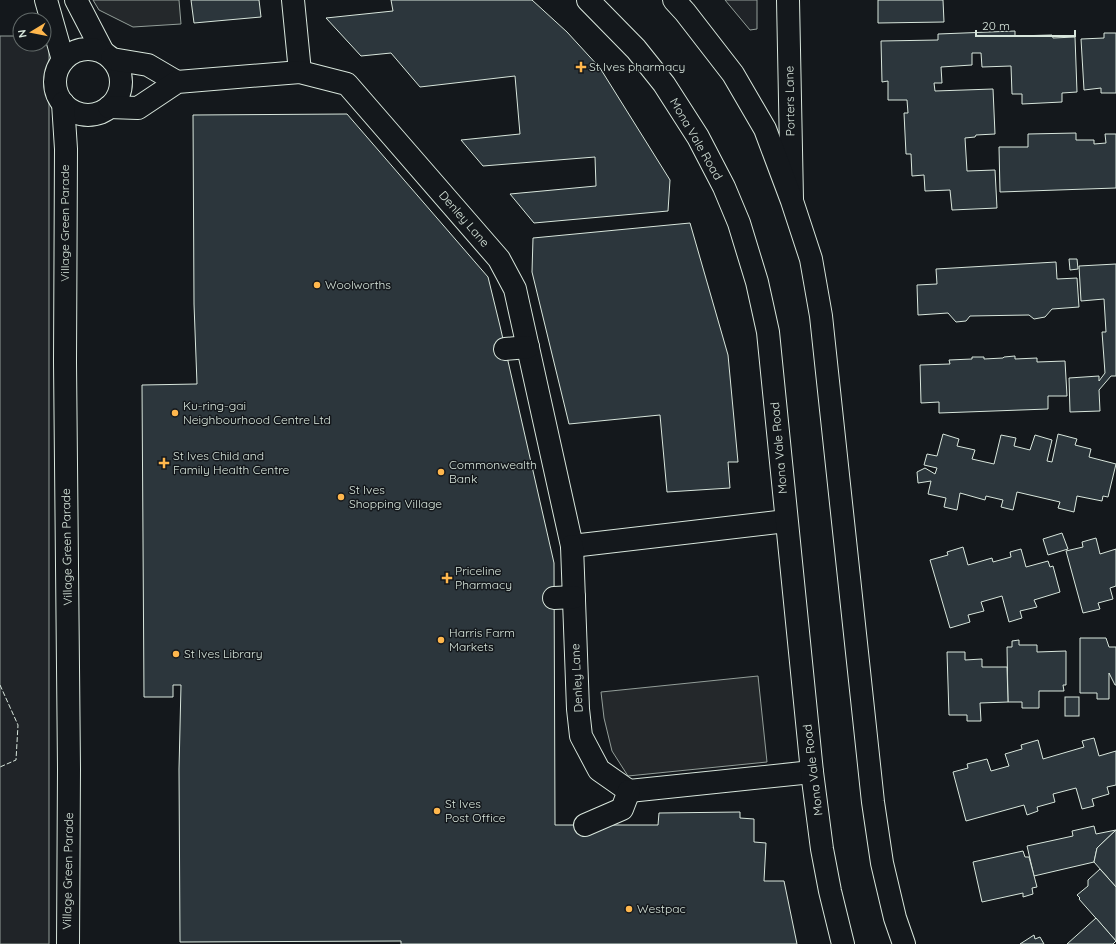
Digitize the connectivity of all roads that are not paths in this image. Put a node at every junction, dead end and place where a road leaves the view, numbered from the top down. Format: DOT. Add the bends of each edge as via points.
graph roads {
  1 [pos="46,0"];
  2 [pos="76,0"];
  3 [pos="293,0"];
  4 [pos="588,0"];
  5 [pos="674,0"];
  6 [pos="788,0"];
  7 [pos="108,55"];
  8 [pos="63,60"];
  9 [pos="300,72"];
  10 [pos="178,82"];
  11 [pos="63,103"];
  12 [pos="100,111"];
  13 [pos="66,149"];
  14 [pos="792,201"];
  15 [pos="528,347"];
  16 [pos="505,349"];
  17 [pos="786,521"];
  18 [pos="572,546"];
  19 [pos="812,772"];
  20 [pos="629,791"];
  21 [pos="585,825"];
  22 [pos="68,944"];
  23 [pos="843,944"];
  24 [pos="904,944"];
  1 -- 8 [label="main road"];
  2 -- 7 [label="main road"];
  3 -- 9 [label="main road"];
  4 -- 17 [label="main road, Mona Vale Road" via="636,49 664,84 698,137 739,223 757,282 768,332"];
  5 -- 14 [label="main road" via="733,74 765,129"];
  6 -- 14 [label="main road, Porters Lane"];
  7 -- 8 [label="main road" via="93,49 81,49"];
  7 -- 10 [label="main road" via="148,64"];
  7 -- 12 [label="main road" via="118,68 122,79 116,100"];
  8 -- 11 [label="main road" via="55,82 57,93"];
  9 -- 10 [label="main road, Denley Lane"];
  9 -- 15 [label="main road, Denley Lane" via="347,84 499,259 515,289"];
  10 -- 12 [label="main road, Denley Lane" via="138,108"];
  11 -- 12 [label="main road" via="70,110 80,114"];
  11 -- 13 [label="main road, Village Green Parade"];
  12 -- 13 [label="main road, Village Green Parade"];
  13 -- 22 [label="main road, Village Green Parade"];
  14 -- 24 [label="main road" via="811,259 822,316 873,802 882,862"];
  15 -- 16 [label="main road"];
  15 -- 18 [label="main road, Denley Lane"];
  17 -- 18 [label="main road"];
  17 -- 19 [label="main road, Mona Vale Road"];
  18 -- 20 [label="main road, Denley Lane" via="564,598 581,736 599,770"];
  19 -- 20 [label="main road"];
  19 -- 23 [label="main road, Mona Vale Road" via="822,849"];
  20 -- 21 [label="main road" via="622,809"];
}
